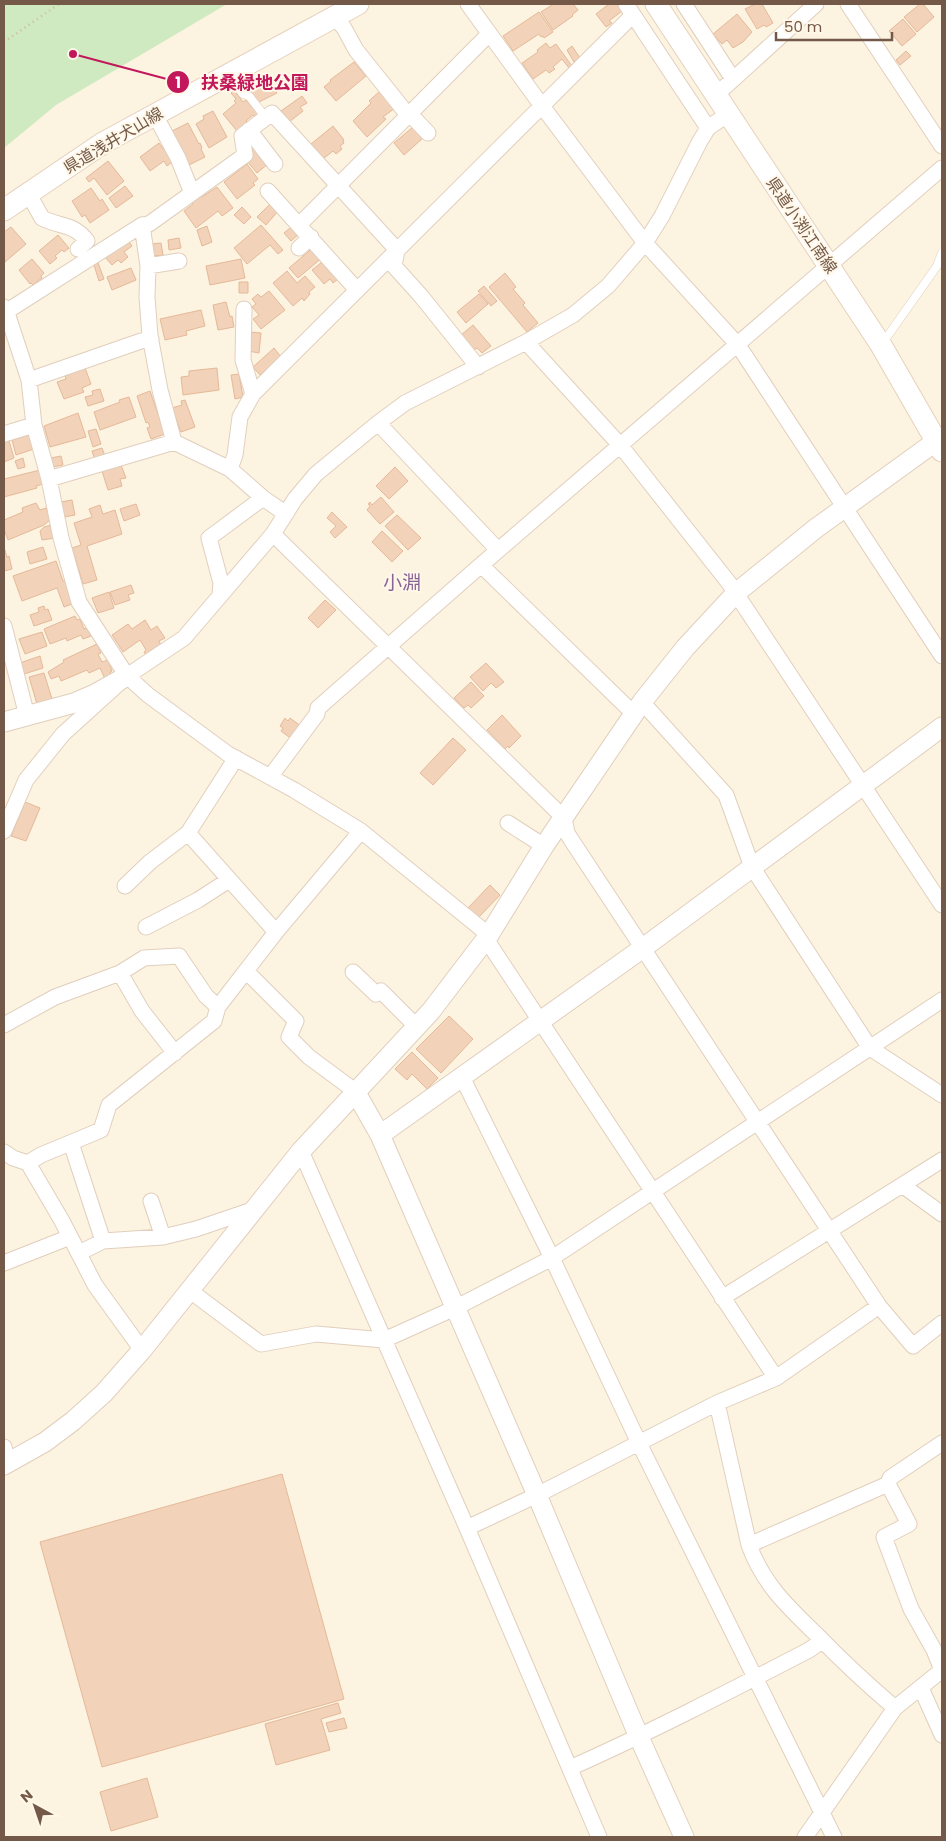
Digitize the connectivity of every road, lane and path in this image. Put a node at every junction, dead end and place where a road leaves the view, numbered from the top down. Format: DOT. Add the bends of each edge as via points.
graph roads {
  1 [pos="60,4"];
  2 [pos="358,4"];
  3 [pos="468,4"];
  4 [pos="656,4"];
  5 [pos="684,4"];
  6 [pos="816,4"];
  7 [pos="848,4"];
  8 [pos="630,10"];
  9 [pos="335,17"];
  10 [pos="489,34"];
  11 [pos="4,42"];
  12 [pos="228,75"];
  13 [pos="733,79"];
  14 [pos="716,95"];
  15 [pos="542,106"];
  16 [pos="409,114"];
  17 [pos="728,114"];
  18 [pos="155,115"];
  19 [pos="266,118"];
  20 [pos="708,128"];
  21 [pos="249,130"];
  22 [pos="428,133"];
  23 [pos="942,146"];
  24 [pos="275,164"];
  25 [pos="942,168"];
  26 [pos="338,186"];
  27 [pos="268,191"];
  28 [pos="28,193"];
  29 [pos="192,193"];
  30 [pos="4,210"];
  31 [pos="300,224"];
  32 [pos="142,225"];
  33 [pos="311,237"];
  34 [pos="645,243"];
  35 [pos="299,248"];
  36 [pos="78,249"];
  37 [pos="397,250"];
  38 [pos="942,254"];
  39 [pos="179,262"];
  40 [pos="829,265"];
  41 [pos="148,266"];
  42 [pos="358,290"];
  43 [pos="244,308"];
  44 [pos="4,309"];
  45 [pos="150,339"];
  46 [pos="526,342"];
  47 [pos="738,345"];
  48 [pos="881,345"];
  49 [pos="478,367"];
  50 [pos="29,380"];
  51 [pos="253,394"];
  52 [pos="378,423"];
  53 [pos="34,425"];
  54 [pos="4,434"];
  55 [pos="174,442"];
  56 [pos="940,443"];
  57 [pos="620,445"];
  58 [pos="230,469"];
  59 [pos="49,479"];
  60 [pos="262,498"];
  61 [pos="846,507"];
  62 [pos="286,514"];
  63 [pos="273,534"];
  64 [pos="498,550"];
  65 [pos="481,565"];
  66 [pos="736,593"];
  67 [pos="220,596"];
  68 [pos="4,626"];
  69 [pos="389,648"];
  70 [pos="942,656"];
  71 [pos="127,676"];
  72 [pos="638,708"];
  73 [pos="27,716"];
  74 [pos="4,722"];
  75 [pos="942,727"];
  76 [pos="236,758"];
  77 [pos="270,777"];
  78 [pos="864,784"];
  79 [pos="564,818"];
  80 [pos="508,823"];
  81 [pos="4,831"];
  82 [pos="361,831"];
  83 [pos="188,833"];
  84 [pos="544,846"];
  85 [pos="752,867"];
  86 [pos="229,880"];
  87 [pos="125,886"];
  88 [pos="942,905"];
  89 [pos="146,927"];
  90 [pos="276,932"];
  91 [pos="487,937"];
  92 [pos="643,948"];
  93 [pos="246,971"];
  94 [pos="353,972"];
  95 [pos="120,973"];
  96 [pos="942,1000"];
  97 [pos="218,1007"];
  98 [pos="540,1020"];
  99 [pos="4,1025"];
  100 [pos="417,1027"];
  101 [pos="870,1048"];
  102 [pos="175,1053"];
  103 [pos="462,1077"];
  104 [pos="356,1092"];
  105 [pos="942,1095"];
  106 [pos="758,1123"];
  107 [pos="380,1135"];
  108 [pos="71,1143"];
  109 [pos="302,1151"];
  110 [pos="4,1152"];
  111 [pos="942,1160"];
  112 [pos="28,1163"];
  113 [pos="902,1185"];
  114 [pos="652,1191"];
  115 [pos="151,1201"];
  116 [pos="252,1210"];
  117 [pos="942,1214"];
  118 [pos="829,1231"];
  119 [pos="70,1237"];
  120 [pos="163,1237"];
  121 [pos="103,1241"];
  122 [pos="79,1253"];
  123 [pos="552,1258"];
  124 [pos="4,1263"];
  125 [pos="190,1290"];
  126 [pos="722,1298"];
  127 [pos="879,1306"];
  128 [pos="455,1308"];
  129 [pos="942,1323"];
  130 [pos="384,1340"];
  131 [pos="142,1350"];
  132 [pos="776,1378"];
  133 [pos="717,1403"];
  134 [pos="639,1443"];
  135 [pos="942,1443"];
  136 [pos="5,1458"];
  137 [pos="888,1484"];
  138 [pos="537,1495"];
  139 [pos="467,1528"];
  140 [pos="748,1545"];
  141 [pos="822,1641"];
  142 [pos="942,1670"];
  143 [pos="755,1678"];
  144 [pos="921,1688"];
  145 [pos="895,1708"];
  146 [pos="942,1735"];
  147 [pos="639,1737"];
  148 [pos="570,1768"];
  149 [pos="822,1812"];
  150 [pos="599,1837"];
  151 [pos="684,1837"];
  152 [pos="805,1837"];
  153 [pos="834,1837"];
  1 -- 11 [label="path"];
  2 -- 9 [label="main road, 県道浅井犬山線"];
  3 -- 10 [label="street"];
  4 -- 14 [label="main road, 県道小渕江南線"];
  5 -- 13 [label="street"];
  6 -- 13 [label="street"];
  7 -- 23 [label="street"];
  8 -- 15 [label="street"];
  8 -- 20 [label="street"];
  9 -- 12 [label="main road, 県道浅井犬山線"];
  9 -- 16 [label="street" via="356,50"];
  10 -- 15 [label="street"];
  10 -- 16 [label="street"];
  12 -- 18 [label="main road, 県道浅井犬山線"];
  12 -- 19 [label="lane"];
  13 -- 14 [label="street"];
  14 -- 17 [label="main road, 県道小渕江南線"];
  15 -- 34 [label="street"];
  15 -- 37 [label="street"];
  16 -- 22 [label="street"];
  16 -- 26 [label="street"];
  17 -- 20 [label="street"];
  17 -- 40 [label="main road, 県道小渕江南線"];
  18 -- 28 [label="main road, 県道浅井犬山線" via="103,143"];
  18 -- 29 [label="street"];
  19 -- 21 [label="street"];
  19 -- 26 [label="street" via="272,113"];
  20 -- 34 [label="street"];
  21 -- 24 [label="street"];
  21 -- 29 [label="street" via="242,136 245,155"];
  25 -- 40 [label="street"];
  26 -- 31 [label="street"];
  26 -- 37 [label="street"];
  27 -- 31 [label="street"];
  28 -- 30 [label="main road, 県道浅井犬山線"];
  28 -- 36 [label="street" via="42,218 70,227 84,237 87,241"];
  29 -- 32 [label="street" via="149,224"];
  31 -- 33 [label="street"];
  32 -- 41 [label="street"];
  32 -- 44 [label="street" via="12,308"];
  33 -- 35 [label="street"];
  33 -- 42 [label="street"];
  34 -- 46 [label="street" via="608,286 573,315"];
  34 -- 47 [label="street"];
  37 -- 42 [label="street"];
  37 -- 49 [label="street" via="394,266"];
  38 -- 48 [label="lane" via="937,266"];
  39 -- 41 [label="street"];
  40 -- 47 [label="street"];
  40 -- 48 [label="main road, 県道小渕江南線"];
  41 -- 45 [label="street"];
  42 -- 51 [label="street"];
  43 -- 51 [label="street" via="242,360"];
  44 -- 50 [label="street" via="16,362"];
  45 -- 50 [label="street"];
  45 -- 55 [label="street"];
  46 -- 49 [label="street"];
  46 -- 57 [label="street"];
  47 -- 57 [label="street"];
  47 -- 61 [label="street"];
  48 -- 56 [label="main road, 県道小渕江南線"];
  49 -- 52 [label="street" via="405,403"];
  50 -- 53 [label="street"];
  51 -- 58 [label="street" via="240,417"];
  52 -- 62 [label="street" via="316,474"];
  52 -- 64 [label="street"];
  53 -- 54 [label="street"];
  53 -- 59 [label="street"];
  55 -- 58 [label="street"];
  55 -- 59 [label="street"];
  56 -- 61 [label="street"];
  57 -- 64 [label="street"];
  57 -- 66 [label="street"];
  58 -- 60 [label="street"];
  59 -- 71 [label="street" via="79,602"];
  60 -- 62 [label="street"];
  60 -- 67 [label="street" via="209,538 221,583"];
  61 -- 66 [label="street"];
  61 -- 70 [label="street"];
  62 -- 63 [label="street"];
  63 -- 67 [label="street"];
  63 -- 69 [label="street"];
  64 -- 65 [label="street"];
  65 -- 69 [label="street"];
  65 -- 72 [label="street"];
  66 -- 72 [label="street" via="685,648"];
  66 -- 78 [label="street"];
  67 -- 71 [label="street" via="184,638"];
  68 -- 73 [label="street"];
  69 -- 77 [label="street" via="318,708 317,714"];
  69 -- 79 [label="street"];
  71 -- 73 [label="street" via="74,703"];
  71 -- 76 [label="street" via="148,695"];
  71 -- 81 [label="street" via="63,734 26,780"];
  72 -- 79 [label="street"];
  72 -- 85 [label="street" via="726,795"];
  73 -- 74 [label="street"];
  75 -- 78 [label="street"];
  76 -- 77 [label="street"];
  76 -- 83 [label="street"];
  77 -- 82 [label="street"];
  78 -- 85 [label="street"];
  78 -- 88 [label="street"];
  79 -- 84 [label="street"];
  79 -- 92 [label="street" via="567,833"];
  80 -- 84 [label="street"];
  82 -- 90 [label="street"];
  82 -- 91 [label="street"];
  83 -- 86 [label="street"];
  83 -- 87 [label="street"];
  84 -- 91 [label="street"];
  85 -- 92 [label="street"];
  85 -- 101 [label="street"];
  86 -- 89 [label="street"];
  86 -- 90 [label="street"];
  90 -- 93 [label="street"];
  91 -- 98 [label="street"];
  91 -- 100 [label="street"];
  92 -- 98 [label="street"];
  92 -- 106 [label="street"];
  93 -- 97 [label="street"];
  93 -- 104 [label="street" via="296,1021 290,1037 309,1057"];
  94 -- 100 [label="street" via="376,994 381,991"];
  95 -- 97 [label="street" via="144,958 179,956 206,996"];
  95 -- 99 [label="street" via="55,997"];
  95 -- 102 [label="street" via="142,1011"];
  96 -- 101 [label="street"];
  97 -- 102 [label="street" via="214,1021"];
  98 -- 103 [label="street"];
  98 -- 114 [label="street"];
  100 -- 104 [label="street"];
  101 -- 105 [label="street"];
  101 -- 106 [label="street"];
  102 -- 108 [label="street" via="109,1105 100,1130"];
  103 -- 107 [label="street"];
  103 -- 123 [label="street"];
  104 -- 107 [label="street"];
  104 -- 109 [label="street"];
  106 -- 114 [label="street"];
  106 -- 118 [label="street"];
  107 -- 128 [label="street"];
  108 -- 112 [label="street"];
  108 -- 121 [label="street"];
  109 -- 116 [label="street"];
  109 -- 130 [label="street"];
  110 -- 112 [label="street"];
  111 -- 113 [label="street"];
  112 -- 119 [label="street"];
  113 -- 117 [label="street"];
  113 -- 118 [label="street"];
  114 -- 123 [label="street"];
  114 -- 126 [label="street"];
  115 -- 120 [label="street"];
  116 -- 120 [label="street"];
  116 -- 125 [label="street"];
  118 -- 126 [label="street"];
  118 -- 127 [label="street"];
  119 -- 122 [label="street"];
  119 -- 124 [label="street"];
  120 -- 121 [label="street"];
  121 -- 122 [label="street"];
  122 -- 131 [label="street" via="95,1285"];
  123 -- 128 [label="street"];
  123 -- 134 [label="street"];
  125 -- 130 [label="street" via="261,1344 316,1334"];
  125 -- 131 [label="street"];
  126 -- 132 [label="street"];
  127 -- 129 [label="street" via="913,1346"];
  127 -- 132 [label="street"];
  128 -- 130 [label="street"];
  128 -- 138 [label="street"];
  130 -- 139 [label="street"];
  131 -- 136 [label="street" via="104,1393 73,1421 45,1442"];
  132 -- 133 [label="street"];
  133 -- 134 [label="street"];
  133 -- 140 [label="street"];
  134 -- 138 [label="street"];
  134 -- 143 [label="street"];
  135 -- 137 [label="street" via="890,1478"];
  137 -- 140 [label="street"];
  137 -- 142 [label="street" via="909,1524 878,1540"];
  138 -- 139 [label="street"];
  138 -- 147 [label="street"];
  139 -- 148 [label="street"];
  140 -- 141 [label="street" via="774,1593"];
  141 -- 143 [label="street"];
  141 -- 145 [label="street"];
  142 -- 144 [label="street"];
  143 -- 147 [label="street"];
  143 -- 149 [label="street"];
  144 -- 145 [label="street"];
  144 -- 146 [label="street"];
  145 -- 149 [label="street"];
  147 -- 148 [label="street"];
  147 -- 151 [label="street"];
  148 -- 150 [label="street"];
  149 -- 152 [label="street"];
  149 -- 153 [label="street"];
}
